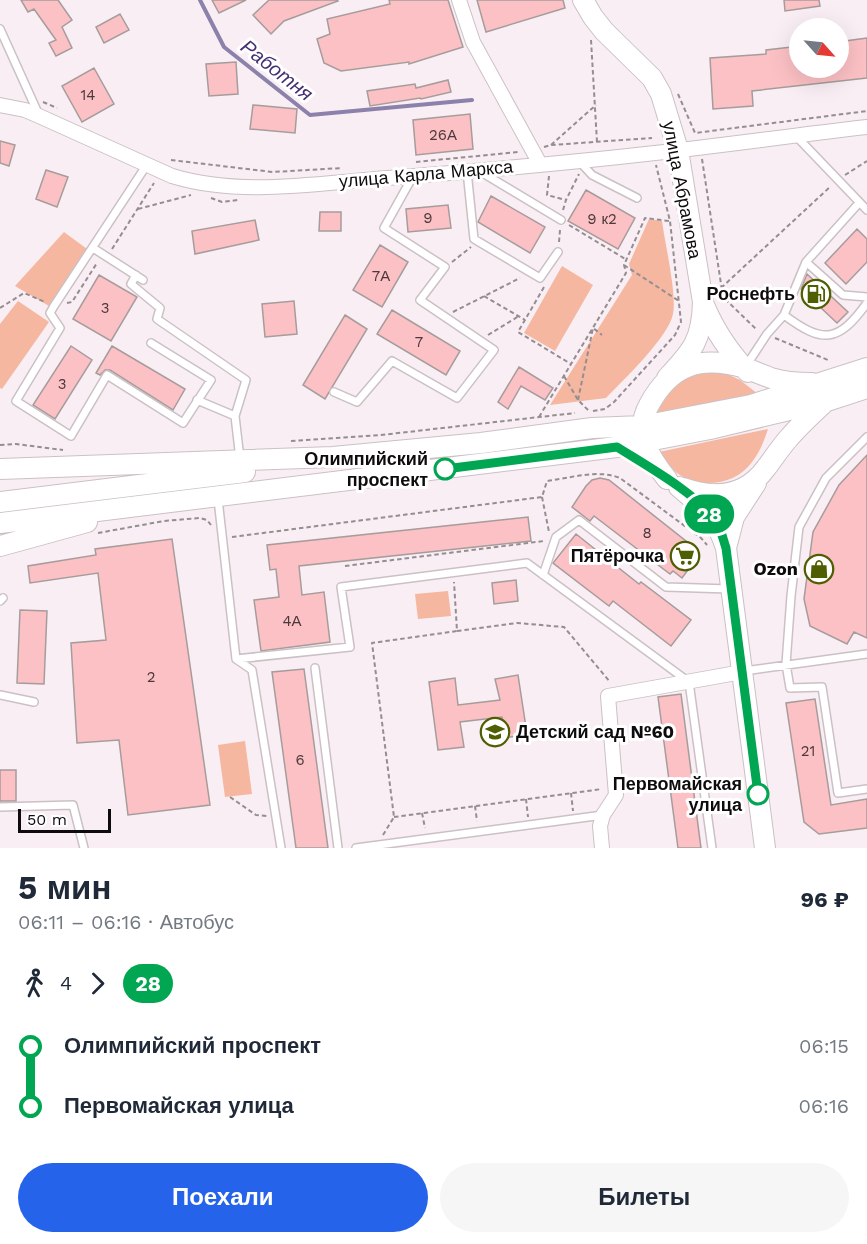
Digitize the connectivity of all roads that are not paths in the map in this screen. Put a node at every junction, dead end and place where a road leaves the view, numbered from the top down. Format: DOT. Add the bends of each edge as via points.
graph roads {
  1 [pos="459,0"];
  2 [pos="583,0"];
  3 [pos="0,29"];
  4 [pos="0,105"];
  5 [pos="39,116"];
  6 [pos="867,127"];
  7 [pos="795,135"];
  8 [pos="678,150"];
  9 [pos="580,165"];
  10 [pos="146,166"];
  11 [pos="544,168"];
  12 [pos="414,169"];
  13 [pos="472,170"];
  14 [pos="637,198"];
  15 [pos="860,203"];
  16 [pos="867,210"];
  17 [pos="561,220"];
  18 [pos="93,248"];
  19 [pos="558,252"];
  20 [pos="806,262"];
  21 [pos="867,297"];
  22 [pos="703,302"];
  23 [pos="867,303"];
  24 [pos="784,315"];
  25 [pos="151,343"];
  26 [pos="745,368"];
  27 [pos="867,368"];
  28 [pos="817,384"];
  29 [pos="661,386"];
  30 [pos="867,388"];
  31 [pos="334,392"];
  32 [pos="197,400"];
  33 [pos="828,401"];
  34 [pos="773,406"];
  35 [pos="236,416"];
  36 [pos="616,426"];
  37 [pos="643,434"];
  38 [pos="867,437"];
  39 [pos="617,447"];
  40 [pos="333,458"];
  41 [pos="241,461"];
  42 [pos="769,464"];
  43 [pos="0,469"];
  44 [pos="673,483"];
  45 [pos="218,496"];
  46 [pos="0,502"];
  47 [pos="142,506"];
  48 [pos="0,523"];
  49 [pos="0,546"];
  50 [pos="718,549"];
  51 [pos="543,575"];
  52 [pos="732,589"];
  53 [pos="867,654"];
  54 [pos="236,659"];
  55 [pos="786,664"];
  56 [pos="315,668"];
  57 [pos="742,672"];
  58 [pos="689,682"];
  59 [pos="0,695"];
  60 [pos="34,702"];
  61 [pos="867,789"];
  62 [pos="0,807"];
  63 [pos="603,814"];
  64 [pos="84,848"];
  65 [pos="281,848"];
  66 [pos="338,848"];
  67 [pos="356,848"];
  68 [pos="602,848"];
  69 [pos="712,848"];
  70 [pos="765,848"];
  1 -- 11 [label="street" via="473,42"];
  2 -- 8 [label="main road, улица Абрамова" via="604,31 652,78 661,94"];
  3 -- 5 [label="lane"];
  4 -- 5 [label="street, улица Карла Маркса"];
  5 -- 10 [label="street, улица Карла Маркса"];
  6 -- 7 [label="street, улица Карла Маркса"];
  7 -- 8 [label="street, улица Карла Маркса"];
  7 -- 15 [label="lane"];
  8 -- 9 [label="street, улица Карла Маркса"];
  8 -- 22 [label="main road, улица Абрамова"];
  9 -- 11 [label="street, улица Карла Маркса"];
  9 -- 14 [label="lane"];
  10 -- 12 [label="street, улица Карла Маркса" via="195,183 270,187"];
  10 -- 18 [label="lane"];
  11 -- 13 [label="street, улица Карла Маркса"];
  12 -- 13 [label="street, улица Карла Маркса"];
  12 -- 31 [label="lane" via="384,228 445,267 420,300 494,350 457,398 392,361 357,402"];
  13 -- 17 [label="lane"];
  13 -- 19 [label="lane" via="474,239 540,278"];
  15 -- 16 [label="lane"];
  15 -- 20 [label="lane"];
  18 -- 32 [label="lane" via="50,313 60,328 16,401 71,436 107,375 183,423"];
  18 -- 35 [label="lane" via="139,278 131,284 160,308 157,320 246,380"];
  20 -- 21 [label="lane" via="843,295"];
  20 -- 24 [label="lane"];
  22 -- 26 [label="main road" via="721,337"];
  22 -- 29 [label="main road" via="698,338"];
  23 -- 24 [label="lane" via="838,334 821,337"];
  24 -- 26 [label="lane"];
  25 -- 32 [label="lane" via="211,380"];
  26 -- 28 [label="main road" via="772,378"];
  26 -- 29 [label="main road" via="708,362 687,366"];
  26 -- 34 [label="main road"];
  27 -- 28 [label="main road"];
  28 -- 34 [label="main road"];
  29 -- 36 [label="main road"];
  29 -- 37 [label="main road" via="645,412"];
  30 -- 33 [label="main road"];
  32 -- 35 [label="lane"];
  33 -- 34 [label="main road"];
  33 -- 42 [label="main road" via="804,421"];
  34 -- 37 [label="main road" via="751,405"];
  34 -- 42 [label="main road" via="778,432"];
  35 -- 41 [label="lane"];
  36 -- 37 [label="main road"];
  36 -- 40 [label="main road"];
  37 -- 39 [label="main road"];
  37 -- 44 [label="main road" via="653,461"];
  38 -- 55 [label="lane" via="826,478 800,527"];
  39 -- 44 [label="main road"];
  39 -- 45 [label="main road"];
  40 -- 41 [label="main road"];
  40 -- 46 [label="main road"];
  41 -- 43 [label="main road"];
  42 -- 44 [label="main road" via="750,484 717,496"];
  42 -- 50 [label="main road"];
  44 -- 50 [label="main road" via="716,522"];
  45 -- 47 [label="main road"];
  45 -- 54 [label="lane"];
  47 -- 48 [label="main road"];
  47 -- 49 [label="main road"];
  50 -- 52 [label="main road"];
  51 -- 52 [label="lane" via="556,537 579,520 666,587"];
  51 -- 54 [label="lane" via="527,563 341,587 350,647"];
  51 -- 58 [label="lane"];
  52 -- 57 [label="main road"];
  53 -- 55 [label="lane"];
  54 -- 65 [label="lane" via="252,670"];
  55 -- 57 [label="lane"];
  55 -- 61 [label="lane" via="790,688 822,687 838,793"];
  56 -- 66 [label="lane"];
  57 -- 58 [label="street"];
  57 -- 70 [label="main road"];
  58 -- 63 [label="street" via="608,696 616,795"];
  58 -- 69 [label="lane"];
  59 -- 60 [label="lane"];
  62 -- 64 [label="lane" via="73,805"];
  63 -- 67 [label="lane"];
  63 -- 68 [label="street"];
}
